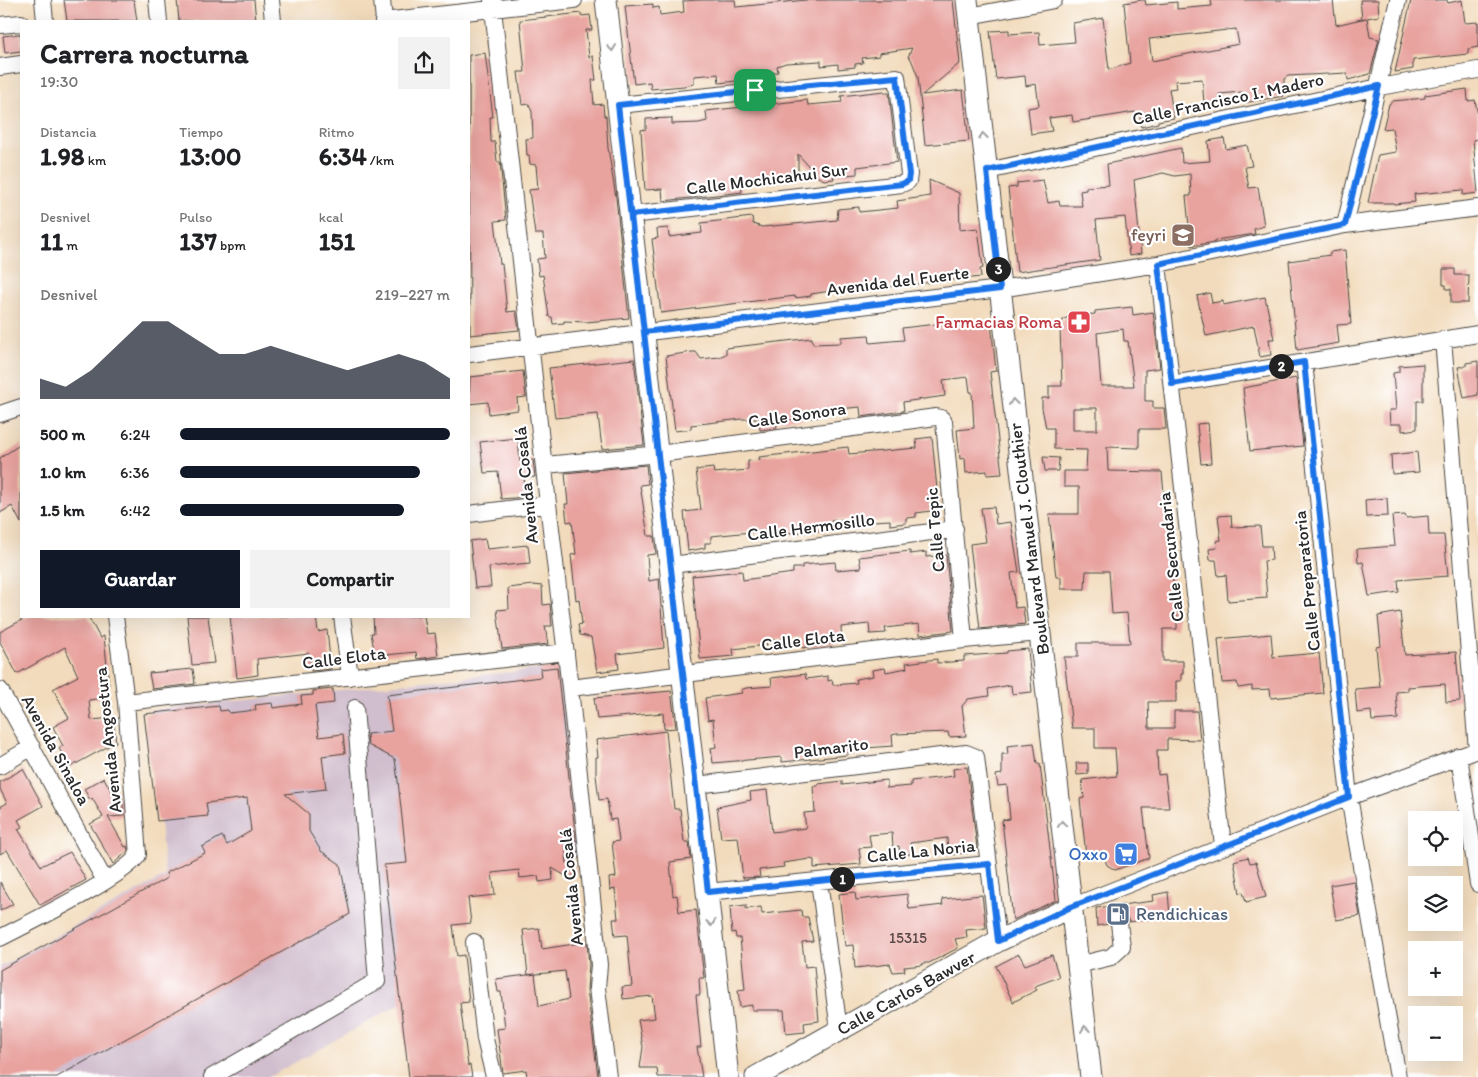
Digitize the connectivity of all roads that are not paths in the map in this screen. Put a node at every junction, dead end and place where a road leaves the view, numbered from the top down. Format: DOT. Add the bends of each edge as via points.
graph roads {
  1 [pos="43,0"];
  2 [pos="158,0"];
  3 [pos="271,0"];
  4 [pos="382,0"];
  5 [pos="574,0"];
  6 [pos="606,0"];
  7 [pos="1054,0"];
  8 [pos="1398,0"];
  9 [pos="493,4"];
  10 [pos="968,8"];
  11 [pos="45,20"];
  12 [pos="159,20"];
  13 [pos="273,20"];
  14 [pos="384,20"];
  15 [pos="390,20"];
  16 [pos="20,23"];
  17 [pos="0,25"];
  18 [pos="20,64"];
  19 [pos="0,67"];
  20 [pos="1478,70"];
  21 [pos="1379,86"];
  22 [pos="618,105"];
  23 [pos="987,171"];
  24 [pos="1478,208"];
  25 [pos="631,215"];
  26 [pos="1345,225"];
  27 [pos="1158,264"];
  28 [pos="1000,289"];
  29 [pos="644,332"];
  30 [pos="1478,334"];
  31 [pos="1443,339"];
  32 [pos="530,347"];
  33 [pos="470,354"];
  34 [pos="1304,362"];
  35 [pos="1172,384"];
  36 [pos="20,407"];
  37 [pos="0,414"];
  38 [pos="942,418"];
  39 [pos="659,454"];
  40 [pos="544,465"];
  41 [pos="548,504"];
  42 [pos="470,514"];
  43 [pos="955,529"];
  44 [pos="672,565"];
  45 [pos="115,618"];
  46 [pos="342,618"];
  47 [pos="1040,633"];
  48 [pos="964,640"];
  49 [pos="566,652"];
  50 [pos="684,675"];
  51 [pos="350,677"];
  52 [pos="570,688"];
  53 [pos="0,690"];
  54 [pos="126,702"];
  55 [pos="355,708"];
  56 [pos="32,747"];
  57 [pos="1477,750"];
  58 [pos="1459,756"];
  59 [pos="0,766"];
  60 [pos="696,785"];
  61 [pos="1349,797"];
  62 [pos="1223,846"];
  63 [pos="989,864"];
  64 [pos="105,881"];
  65 [pos="819,881"];
  66 [pos="1478,884"];
  67 [pos="708,892"];
  68 [pos="1071,907"];
  69 [pos="1119,923"];
  70 [pos="0,938"];
  71 [pos="998,941"];
  72 [pos="474,942"];
  73 [pos="599,965"];
  74 [pos="1078,965"];
  75 [pos="839,1030"];
  76 [pos="212,1077"];
  77 [pos="494,1077"];
  78 [pos="608,1077"];
  79 [pos="618,1077"];
  80 [pos="728,1077"];
  81 [pos="756,1077"];
  82 [pos="1091,1077"];
  83 [pos="1398,1077"];
  1 -- 11 [label="street"];
  2 -- 12 [label="street"];
  3 -- 13 [label="street"];
  4 -- 14 [label="street"];
  5 -- 9 [label="street"];
  6 -- 22 [label="main road, one-way"];
  7 -- 10 [label="street"];
  8 -- 21 [label="street"];
  9 -- 15 [label="street"];
  9 -- 32 [label="street, Avenida Cosalá"];
  23 -- 10 [label="main road, Boulevard Manuel J. Clouthier, one-way"];
  16 -- 17 [label="street"];
  18 -- 19 [label="street"];
  20 -- 21 [label="street, Calle Francisco I. Madero"];
  21 -- 23 [label="street, Calle Francisco I. Madero"];
  21 -- 26 [label="street"];
  22 -- 25 [label="main road"];
  22 -- 25 [label="street, Calle Mochicahui Sur" via="897,77 909,174 908,181 902,184"];
  23 -- 28 [label="main road, Boulevard Manuel J. Clouthier"];
  24 -- 26 [label="street, Avenida del Fuerte"];
  25 -- 29 [label="main road"];
  26 -- 27 [label="street, Avenida del Fuerte"];
  27 -- 28 [label="street, Avenida del Fuerte"];
  27 -- 35 [label="street, Calle Secundaria"];
  28 -- 29 [label="street, Avenida del Fuerte"];
  47 -- 28 [label="main road, Boulevard Manuel J. Clouthier, one-way"];
  29 -- 32 [label="street, Avenida del Fuerte"];
  29 -- 39 [label="main road"];
  30 -- 31 [label="street"];
  31 -- 34 [label="street"];
  31 -- 57 [label="street"];
  32 -- 33 [label="street, Avenida del Fuerte"];
  32 -- 40 [label="street, Avenida Cosalá"];
  34 -- 35 [label="street"];
  34 -- 61 [label="street, Calle Preparatoria"];
  35 -- 62 [label="street, Calle Secundaria"];
  36 -- 37 [label="street"];
  38 -- 39 [label="street, Calle Sonora"];
  38 -- 43 [label="street, Calle Tepic"];
  39 -- 40 [label="street, Calle Sonora"];
  39 -- 44 [label="main road"];
  40 -- 41 [label="street, Avenida Cosalá"];
  41 -- 42 [label="street"];
  41 -- 49 [label="street, Avenida Cosalá"];
  43 -- 44 [label="street, Calle Hermosillo"];
  43 -- 48 [label="street, Calle Tepic"];
  44 -- 50 [label="main road"];
  45 -- 54 [label="street, Avenida Angostura"];
  46 -- 51 [label="street"];
  47 -- 48 [label="street, Calle Elota"];
  68 -- 47 [label="main road, Boulevard Manuel J. Clouthier, one-way"];
  48 -- 50 [label="street, Calle Elota"];
  49 -- 51 [label="street, Calle Elota"];
  49 -- 52 [label="street, Avenida Cosalá"];
  50 -- 52 [label="street, Calle Elota"];
  50 -- 60 [label="main road"];
  51 -- 54 [label="street, Calle Elota"];
  52 -- 73 [label="street, Avenida Cosalá"];
  53 -- 56 [label="street, Avenida Sinaloa"];
  54 -- 64 [label="street, Avenida Angostura" via="138,849 135,859"];
  55 -- 76 [label="street" via="377,981"];
  56 -- 59 [label="street"];
  56 -- 64 [label="street, Avenida Sinaloa"];
  57 -- 58 [label="street, Calle Carlos Bawver"];
  58 -- 61 [label="street, Calle Carlos Bawver"];
  58 -- 66 [label="street"];
  60 -- 63 [label="street, Palmarito" via="966,752 976,757"];
  60 -- 67 [label="main road"];
  61 -- 62 [label="street, Calle Carlos Bawver"];
  61 -- 83 [label="street, Calle Preparatoria"];
  62 -- 68 [label="street, Calle Carlos Bawver" via="1116,897"];
  63 -- 65 [label="street, Calle La Noria"];
  63 -- 71 [label="street"];
  64 -- 70 [label="street"];
  65 -- 67 [label="street, Calle La Noria"];
  65 -- 75 [label="street"];
  67 -- 80 [label="main road, one-way"];
  68 -- 71 [label="main road, Calle Carlos Bawver"];
  68 -- 74 [label="main road, Boulevard Manuel J. Clouthier"];
  69 -- 74 [label="street" via="1122,947 1117,953"];
  71 -- 75 [label="main road, Calle Carlos Bawver"];
  72 -- 77 [label="street" via="485,1039"];
  73 -- 78 [label="street, Avenida Cosalá" via="597,988"];
  73 -- 79 [label="street, Avenida Cosalá" via="606,986"];
  82 -- 74 [label="main road, Boulevard Manuel J. Clouthier, one-way"];
  75 -- 81 [label="main road, Calle Carlos Bawver"];
}
